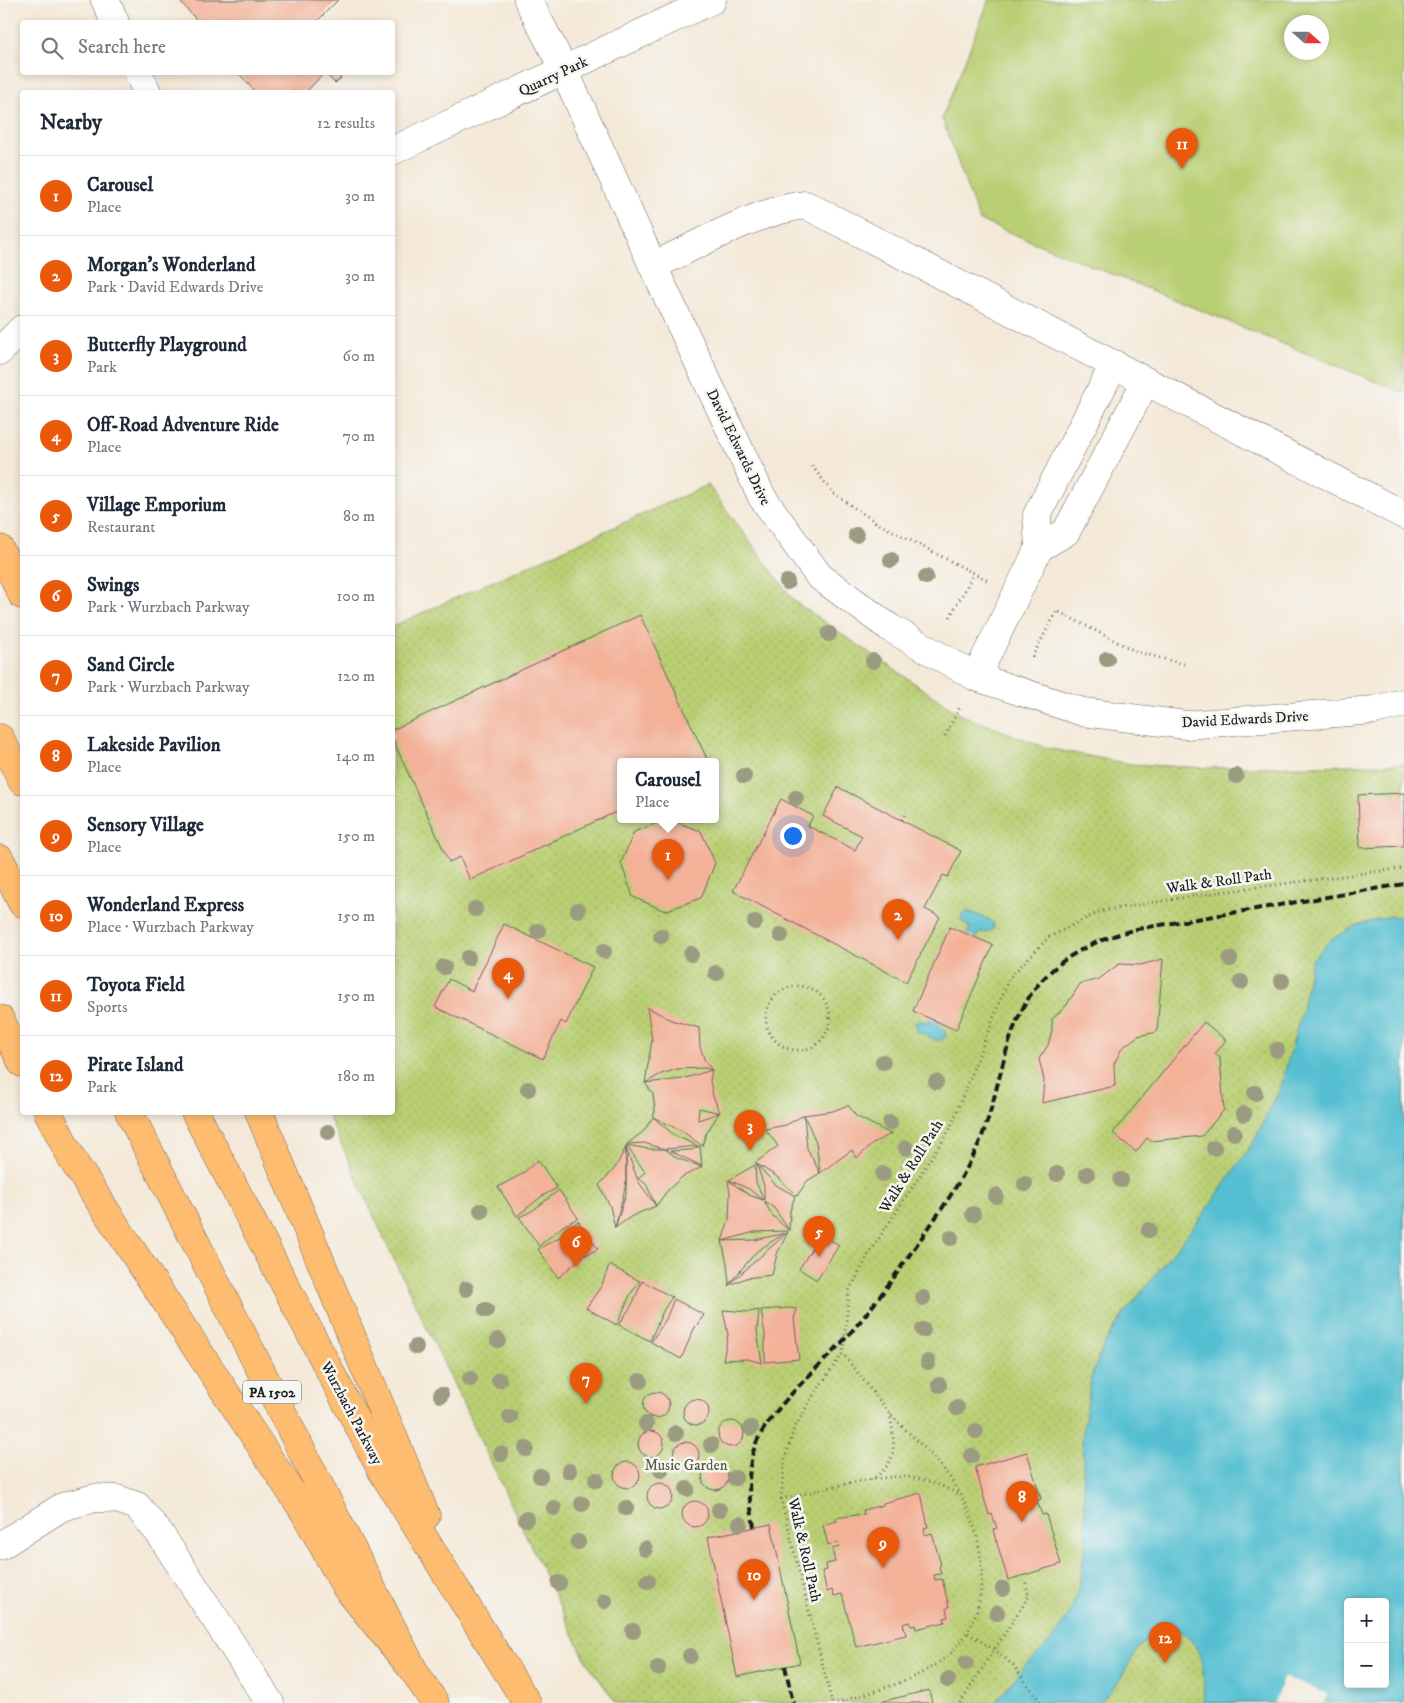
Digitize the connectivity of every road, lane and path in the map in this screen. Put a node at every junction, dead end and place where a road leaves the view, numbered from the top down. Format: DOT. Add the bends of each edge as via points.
graph roads {
  1 [pos="105,0"];
  2 [pos="528,0"];
  3 [pos="712,0"];
  4 [pos="114,20"];
  5 [pos="564,70"];
  6 [pos="139,75"];
  7 [pos="146,90"];
  8 [pos="395,150"];
  9 [pos="653,266"];
  10 [pos="20,320"];
  11 [pos="0,324"];
  12 [pos="20,331"];
  13 [pos="0,351"];
  14 [pos="1114,364"];
  15 [pos="1146,381"];
  16 [pos="812,466"];
  17 [pos="1404,515"];
  18 [pos="1040,548"];
  19 [pos="0,549"];
  20 [pos="974,573"];
  21 [pos="20,591"];
  22 [pos="1016,595"];
  23 [pos="950,617"];
  24 [pos="1032,657"];
  25 [pos="1184,664"];
  26 [pos="976,677"];
  27 [pos="1404,703"];
  28 [pos="961,704"];
  29 [pos="945,736"];
  30 [pos="0,738"];
  31 [pos="20,777"];
  32 [pos="905,815"];
  33 [pos="902,820"];
  34 [pos="0,859"];
  35 [pos="1404,868"];
  36 [pos="20,899"];
  37 [pos="0,1018"];
  38 [pos="808,1048"];
  39 [pos="20,1058"];
  40 [pos="50,1115"];
  41 [pos="131,1115"];
  42 [pos="197,1115"];
  43 [pos="260,1115"];
  44 [pos="843,1354"];
  45 [pos="890,1412"];
  46 [pos="868,1481"];
  47 [pos="960,1495"];
  48 [pos="780,1499"];
  49 [pos="0,1546"];
  50 [pos="1025,1580"];
  51 [pos="457,1589"];
  52 [pos="968,1634"];
  53 [pos="995,1650"];
  54 [pos="414,1672"];
  55 [pos="270,1703"];
  56 [pos="435,1703"];
  57 [pos="527,1703"];
  58 [pos="832,1703"];
  59 [pos="837,1703"];
  60 [pos="960,1703"];
  61 [pos="1041,1703"];
  1 -- 4 [label="street"];
  2 -- 5 [label="street, David Edwards Drive"];
  3 -- 5 [label="street, Quarry Park"];
  5 -- 8 [label="street, Quarry Park"];
  5 -- 9 [label="street, David Edwards Drive"];
  6 -- 7 [label="street"];
  9 -- 14 [label="street" via="756,218 786,207 806,205"];
  9 -- 26 [label="street, David Edwards Drive" via="762,498 819,576 890,628"];
  10 -- 11 [label="street"];
  12 -- 13 [label="street"];
  14 -- 15 [label="street"];
  14 -- 18 [label="street" via="1037,515"];
  15 -- 17 [label="street"];
  15 -- 18 [label="street" via="1066,532"];
  16 -- 20 [label="path" via="834,494 877,523"];
  18 -- 22 [label="street"];
  19 -- 21 [label="main road"];
  20 -- 22 [label="path"];
  20 -- 23 [label="path"];
  22 -- 26 [label="street"];
  24 -- 25 [label="path" via="1056,611 1137,652"];
  26 -- 27 [label="street, David Edwards Drive" via="1083,712 1186,725 1374,710"];
  28 -- 29 [label="path"];
  30 -- 31 [label="main road"];
  32 -- 33 [label="path"];
  34 -- 36 [label="main road"];
  35 -- 44 [label="path, Walk & Roll Path" via="1101,911 1049,937 1009,978 950,1129 870,1252 849,1291"];
  37 -- 39 [label="main road"];
  38 -- 38 [label="path" via="826,1034 830,1024 828,1004 822,996 805,986 785,988 770,1002 766,1024 777,1043 791,1049"];
  40 -- 54 [label="main road" via="73,1161 305,1513 345,1586"];
  41 -- 54 [label="main road, PA 1502"];
  42 -- 51 [label="main road, Wurzbach Parkway" via="382,1471"];
  43 -- 51 [label="main road"];
  44 -- 45 [label="path"];
  44 -- 48 [label="path, Walk & Roll Path" via="794,1429 785,1459"];
  45 -- 46 [label="path" via="892,1458 887,1468"];
  45 -- 47 [label="path" via="938,1463"];
  46 -- 47 [label="path" via="910,1477"];
  46 -- 48 [label="path"];
  47 -- 52 [label="path" via="981,1547 982,1580 978,1607"];
  48 -- 58 [label="path, Walk & Roll Path"];
  49 -- 55 [label="street" via="62,1507 95,1498 117,1499 137,1506 160,1534"];
  50 -- 53 [label="path" via="1029,1596"];
  51 -- 57 [label="main road, Wurzbach Parkway"];
  52 -- 53 [label="path"];
  52 -- 59 [label="path" via="944,1658 918,1675"];
  53 -- 60 [label="path"];
  53 -- 61 [label="path" via="1013,1665"];
  54 -- 56 [label="main road, PA 1502"];
}
